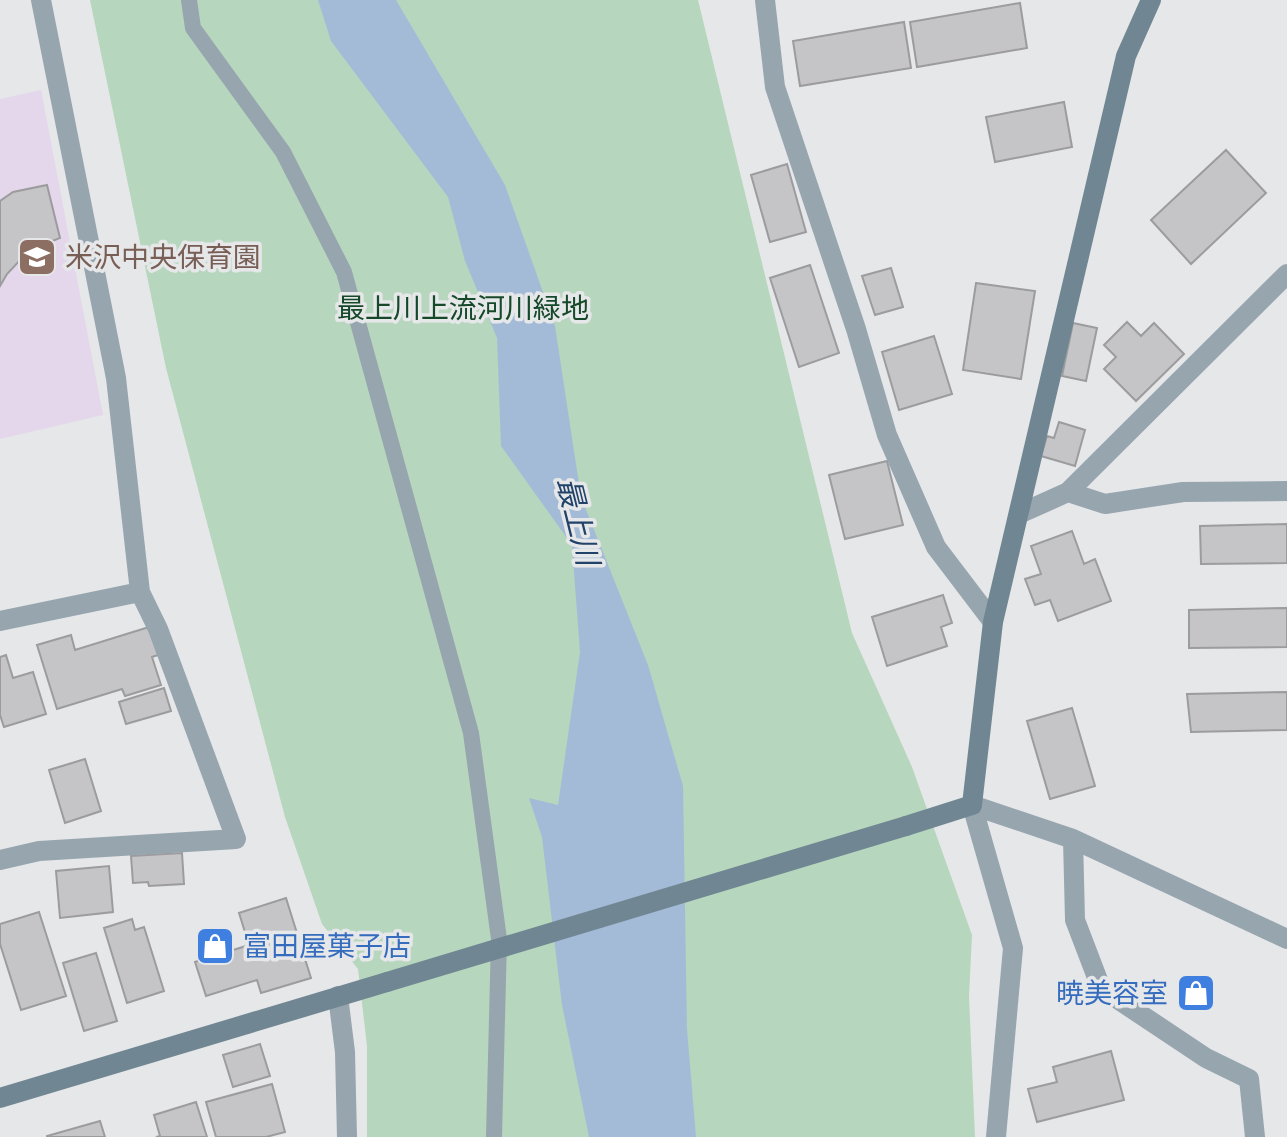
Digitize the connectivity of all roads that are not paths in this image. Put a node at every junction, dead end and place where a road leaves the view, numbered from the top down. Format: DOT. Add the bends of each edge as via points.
graph roads {
  1 [pos="41,0"];
  2 [pos="189,0"];
  3 [pos="765,0"];
  4 [pos="1151,0"];
  5 [pos="1287,274"];
  6 [pos="1287,491"];
  7 [pos="1068,492"];
  8 [pos="1019,514"];
  9 [pos="140,592"];
  10 [pos="0,621"];
  11 [pos="993,622"];
  12 [pos="972,805"];
  13 [pos="1073,839"];
  14 [pos="0,860"];
  15 [pos="1287,939"];
  16 [pos="338,996"];
  17 [pos="0,1098"];
  18 [pos="347,1137"];
  19 [pos="494,1137"];
  20 [pos="996,1137"];
  21 [pos="1255,1137"];
  1 -- 9 [label="street" via="116,378"];
  2 -- 19 [label="lane" via="193,28 283,152 344,272 471,733 499,939"];
  3 -- 11 [label="street" via="775,87 887,435 936,547"];
  4 -- 8 [label="street" via="1126,56"];
  5 -- 7 [label="street"];
  6 -- 7 [label="street" via="1183,492 1105,504"];
  7 -- 8 [label="street"];
  8 -- 11 [label="street"];
  9 -- 10 [label="street"];
  9 -- 14 [label="street" via="236,839 39,851"];
  11 -- 12 [label="street"];
  12 -- 13 [label="street"];
  12 -- 16 [label="street, bridge"];
  12 -- 20 [label="street" via="1013,948"];
  13 -- 15 [label="street"];
  13 -- 21 [label="street" via="1075,920 1101,988 1206,1058 1249,1079"];
  16 -- 17 [label="street"];
  16 -- 18 [label="street"];
}
